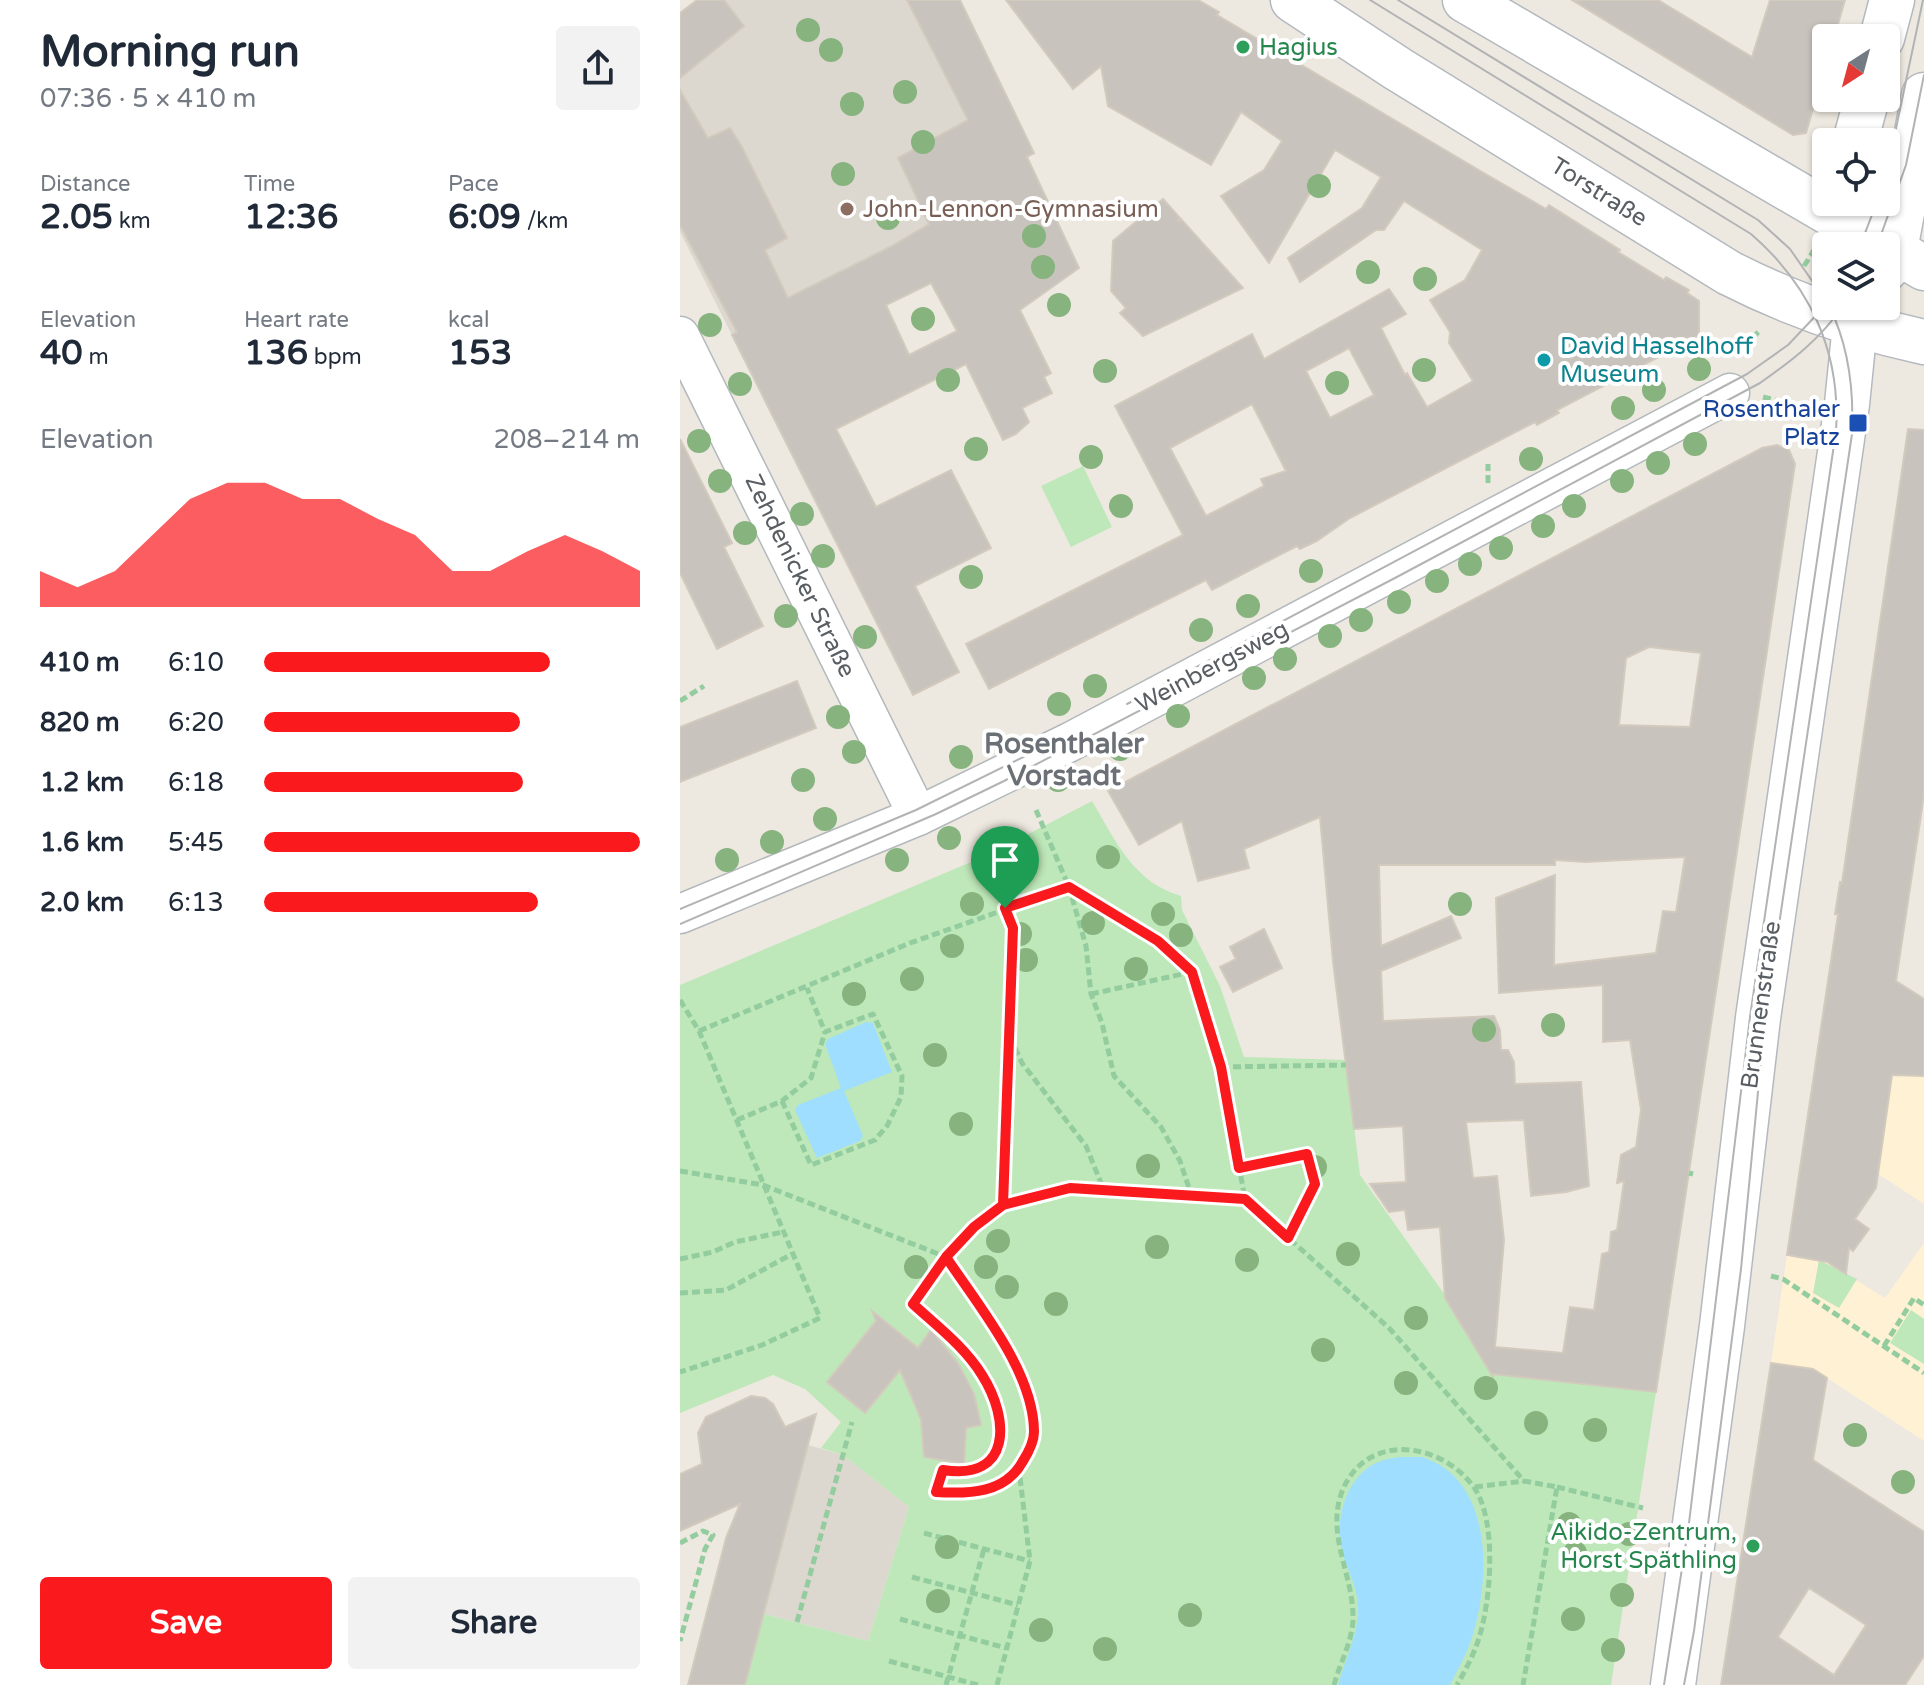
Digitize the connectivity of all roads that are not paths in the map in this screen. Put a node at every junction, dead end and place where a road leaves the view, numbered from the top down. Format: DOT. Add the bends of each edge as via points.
graph roads {
  1 [pos="1293,0"];
  2 [pos="1465,0"];
  3 [pos="1892,0"];
  4 [pos="1886,24"];
  5 [pos="1924,95"];
  6 [pos="1838,221"];
  7 [pos="1902,262"];
  8 [pos="1812,304"];
  9 [pos="1856,320"];
  10 [pos="1875,320"];
  11 [pos="680,336"];
  12 [pos="1924,342"];
  13 [pos="1730,393"];
  14 [pos="918,816"];
  15 [pos="680,914"];
  16 [pos="1673,1685"];
  1 -- 8 [label="main road, Torstraße" via="1729,273 1781,299"];
  2 -- 6 [label="main road"];
  3 -- 4 [label="main road"];
  5 -- 7 [label="main road"];
  6 -- 7 [label="main road"];
  9 -- 16 [label="main road, Brunnenstraße" via="1758,1018"];
  10 -- 12 [label="main road, Torstraße"];
  11 -- 14 [label="street, Zehdenicker Straße"];
  13 -- 14 [label="street, Weinbergsweg" via="1070,742"];
  14 -- 15 [label="street, Weinbergsweg"];
}
